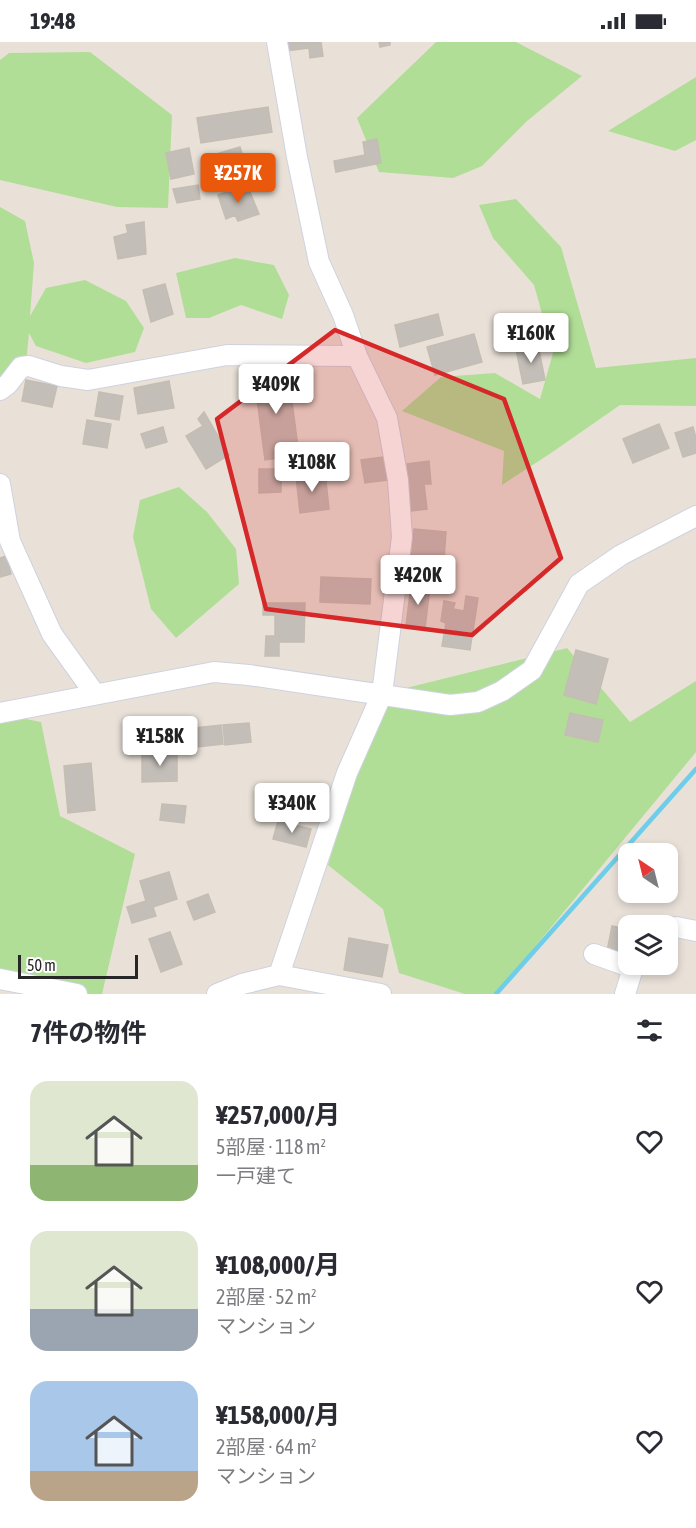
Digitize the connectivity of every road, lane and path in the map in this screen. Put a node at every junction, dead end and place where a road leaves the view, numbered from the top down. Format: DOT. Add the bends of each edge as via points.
graph roads {
  1 [pos="277,42"];
  2 [pos="357,356"];
  3 [pos="0,390"];
  4 [pos="0,484"];
  5 [pos="696,516"];
  6 [pos="95,694"];
  7 [pos="382,694"];
  8 [pos="0,713"];
  9 [pos="678,927"];
  10 [pos="696,931"];
  11 [pos="594,954"];
  12 [pos="279,975"];
  13 [pos="0,979"];
  14 [pos="77,994"];
  15 [pos="217,994"];
  16 [pos="381,994"];
  17 [pos="625,994"];
  1 -- 2 [label="street" via="319,262"];
  2 -- 3 [label="street" via="227,356 88,380 29,366 21,368"];
  2 -- 7 [label="street" via="387,418 402,537"];
  4 -- 6 [label="street" via="10,541 52,634"];
  5 -- 7 [label="street" via="621,555 579,584 532,670 502,691 478,702 450,705"];
  6 -- 7 [label="street" via="214,672"];
  6 -- 8 [label="street"];
  7 -- 12 [label="street" via="347,773"];
  9 -- 10 [label="street"];
  11 -- 17 [label="street" via="633,968"];
  12 -- 15 [label="street"];
  12 -- 16 [label="street"];
  13 -- 14 [label="street"];
}
